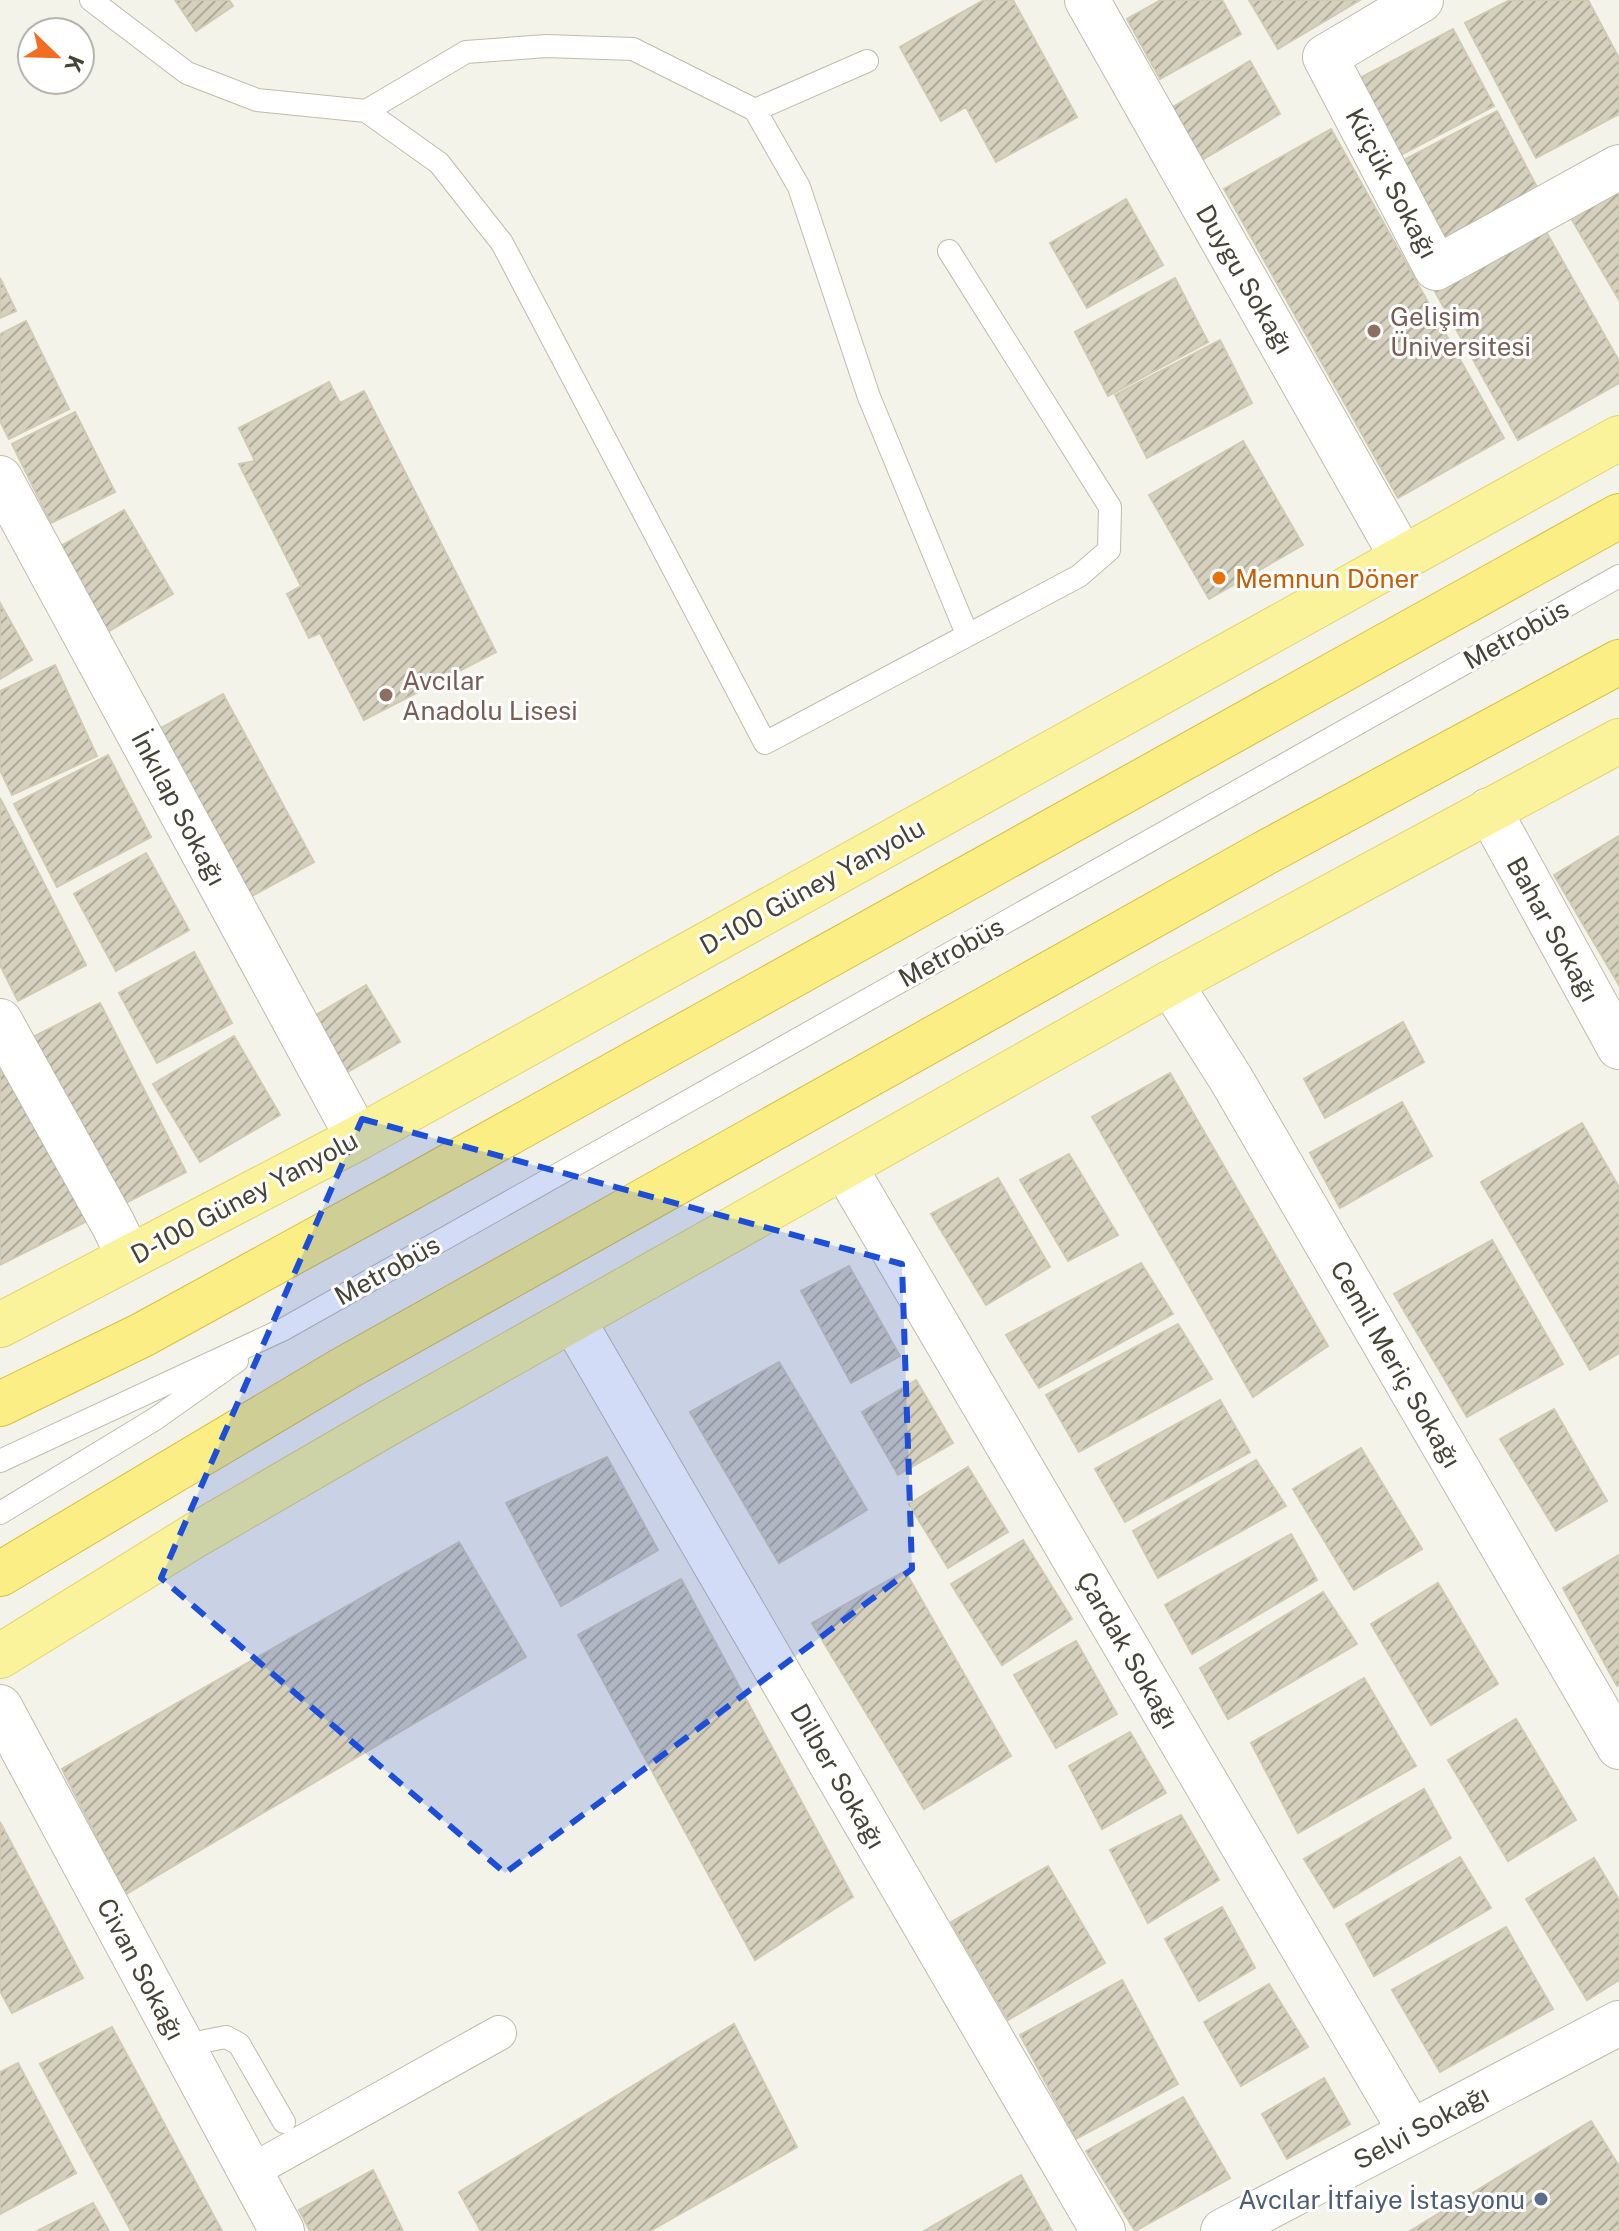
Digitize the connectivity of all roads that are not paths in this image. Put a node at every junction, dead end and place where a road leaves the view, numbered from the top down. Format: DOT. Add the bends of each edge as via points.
graph roads {
  1 [pos="91,0"];
  2 [pos="1087,0"];
  3 [pos="1421,0"];
  4 [pos="867,61"];
  5 [pos="755,110"];
  6 [pos="366,111"];
  7 [pos="1619,167"];
  8 [pos="949,251"];
  9 [pos="1619,438"];
  10 [pos="0,478"];
  11 [pos="1619,516"];
  12 [pos="1403,559"];
  13 [pos="1619,576"];
  14 [pos="967,634"];
  15 [pos="1619,662"];
  16 [pos="1619,741"];
  17 [pos="1489,810"];
  18 [pos="1170,983"];
  19 [pos="0,1021"];
  20 [pos="1619,1047"];
  21 [pos="358,1138"];
  22 [pos="845,1168"];
  23 [pos="129,1257"];
  24 [pos="573,1320"];
  25 [pos="0,1325"];
  26 [pos="284,1329"];
  27 [pos="0,1404"];
  28 [pos="0,1461"];
  29 [pos="0,1513"];
  30 [pos="0,1574"];
  31 [pos="0,1656"];
  32 [pos="0,1707"];
  33 [pos="1619,1747"];
  34 [pos="1619,2023"];
  35 [pos="499,2033"];
  36 [pos="185,2052"];
  37 [pos="284,2122"];
  38 [pos="1411,2132"];
  39 [pos="250,2172"];
  40 [pos="1266,2221"];
  41 [pos="282,2231"];
  42 [pos="1103,2231"];
  43 [pos="1223,2231"];
  1 -- 6 [label="lane" via="187,73 257,100"];
  2 -- 12 [label="street, Duygu Sokağı"];
  3 -- 7 [label="street, Küçük Sokağı" via="1325,57 1436,268"];
  4 -- 5 [label="lane"];
  5 -- 6 [label="lane" via="633,49 546,46 466,52"];
  5 -- 14 [label="lane" via="799,187 869,397"];
  6 -- 14 [label="lane" via="439,163 502,243 765,743"];
  8 -- 14 [label="lane" via="1110,507 1109,550 1079,576"];
  9 -- 12 [label="main road, D-100 Güney Yanyolu"];
  10 -- 21 [label="street, İnkılap Sokağı"];
  11 -- 27 [label="highway" via="392,1198 142,1335"];
  12 -- 21 [label="main road, D-100 Güney Yanyolu"];
  13 -- 26 [label="lane, Metrobüs"];
  15 -- 30 [label="highway" via="1263,854 342,1370"];
  16 -- 17 [label="main road"];
  17 -- 18 [label="main road"];
  17 -- 20 [label="street, Bahar Sokağı"];
  18 -- 22 [label="main road"];
  18 -- 33 [label="street, Cemil Meriç Sokağı"];
  19 -- 23 [label="street"];
  21 -- 23 [label="main road, D-100 Güney Yanyolu"];
  22 -- 24 [label="main road"];
  22 -- 38 [label="street, Çardak Sokağı"];
  23 -- 25 [label="main road, D-100 Güney Yanyolu"];
  24 -- 31 [label="main road" via="194,1536"];
  24 -- 42 [label="street, Dilber Sokağı"];
  26 -- 28 [label="lane, Metrobüs"];
  26 -- 29 [label="lane, Metrobüs" via="155,1419"];
  32 -- 36 [label="street, Civan Sokağı"];
  34 -- 38 [label="street, Selvi Sokağı"];
  35 -- 39 [label="street"];
  36 -- 37 [label="lane" via="226,2037 239,2044"];
  36 -- 39 [label="street, Civan Sokağı"];
  38 -- 40 [label="street, Selvi Sokağı"];
  39 -- 41 [label="street, Civan Sokağı"];
  40 -- 43 [label="street, Selvi Sokağı"];
}
